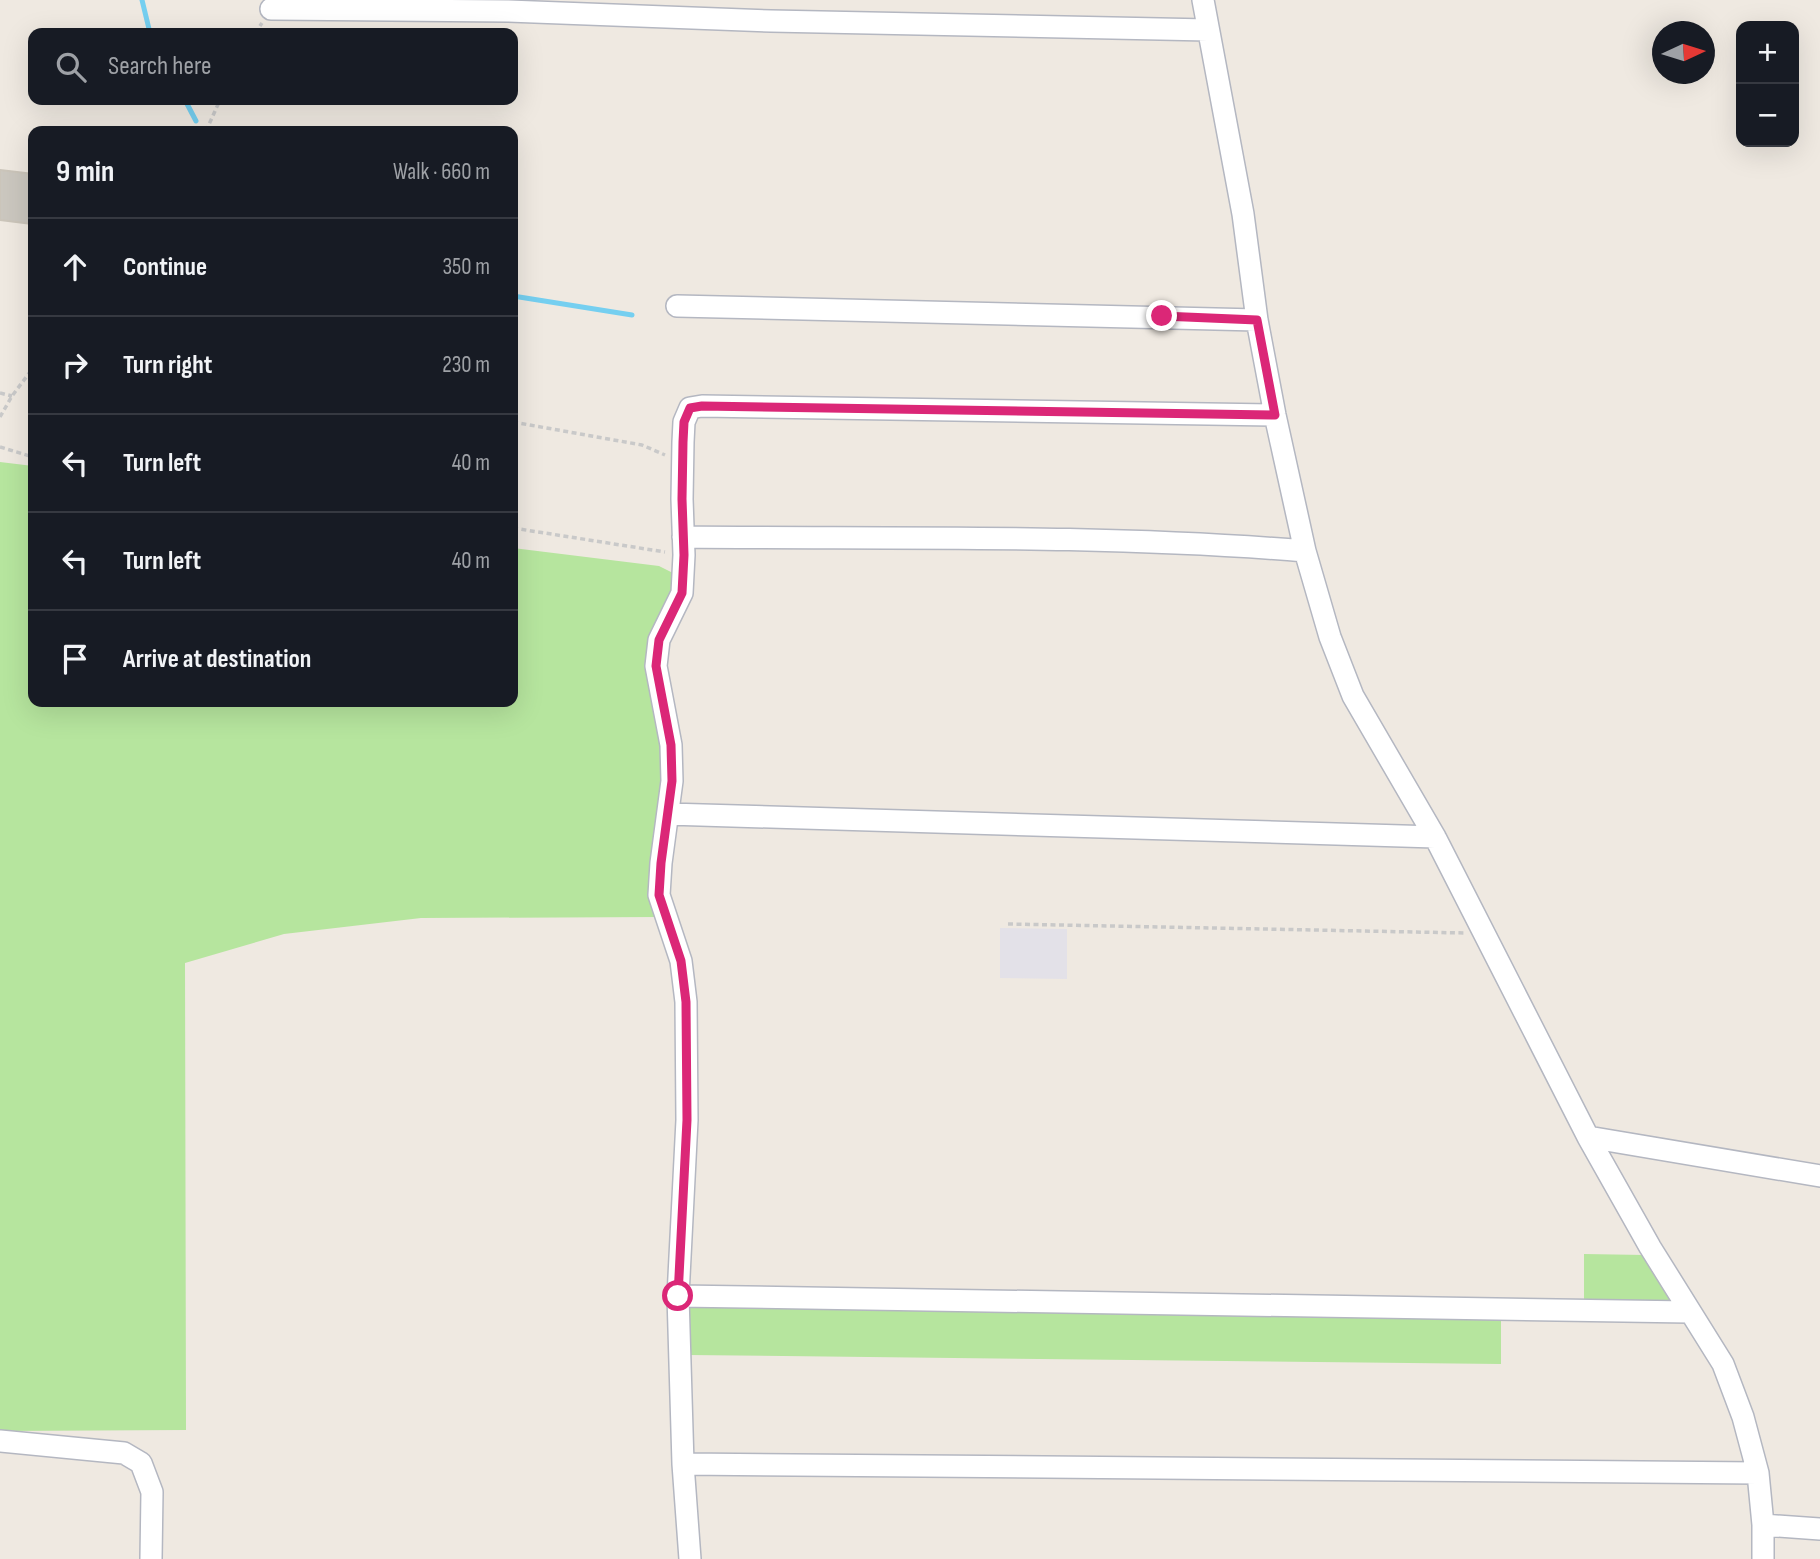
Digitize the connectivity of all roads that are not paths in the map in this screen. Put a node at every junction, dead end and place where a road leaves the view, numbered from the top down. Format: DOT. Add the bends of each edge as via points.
graph roads {
  1 [pos="1203,0"];
  2 [pos="271,9"];
  3 [pos="1208,30"];
  4 [pos="677,306"];
  5 [pos="1257,320"];
  6 [pos="1275,415"];
  7 [pos="684,546"];
  8 [pos="1305,551"];
  9 [pos="668,814"];
  10 [pos="1435,837"];
  11 [pos="1588,1137"];
  12 [pos="1820,1176"];
  13 [pos="678,1296"];
  14 [pos="1689,1312"];
  15 [pos="0,1441"];
  16 [pos="683,1464"];
  17 [pos="1758,1473"];
  18 [pos="1763,1525"];
  19 [pos="1820,1529"];
  20 [pos="151,1559"];
  21 [pos="690,1559"];
  22 [pos="1763,1559"];
  1 -- 3 [label="street"];
  2 -- 3 [label="street"];
  3 -- 5 [label="street"];
  4 -- 5 [label="street"];
  5 -- 6 [label="street"];
  6 -- 7 [label="street" via="690,408 684,422"];
  6 -- 8 [label="street"];
  7 -- 8 [label="street" via="1051,540"];
  7 -- 9 [label="street" via="682,593 659,640 656,666 671,745"];
  8 -- 10 [label="street" via="1353,696"];
  9 -- 10 [label="street"];
  9 -- 13 [label="street" via="659,895 681,961 687,1016"];
  10 -- 11 [label="street"];
  11 -- 12 [label="street"];
  11 -- 14 [label="street"];
  13 -- 14 [label="street"];
  13 -- 16 [label="street"];
  14 -- 17 [label="street" via="1723,1364"];
  15 -- 20 [label="street" via="124,1453 142,1463 152,1492"];
  16 -- 17 [label="street"];
  16 -- 21 [label="street"];
  17 -- 18 [label="street"];
  18 -- 19 [label="street"];
  18 -- 22 [label="street"];
}
